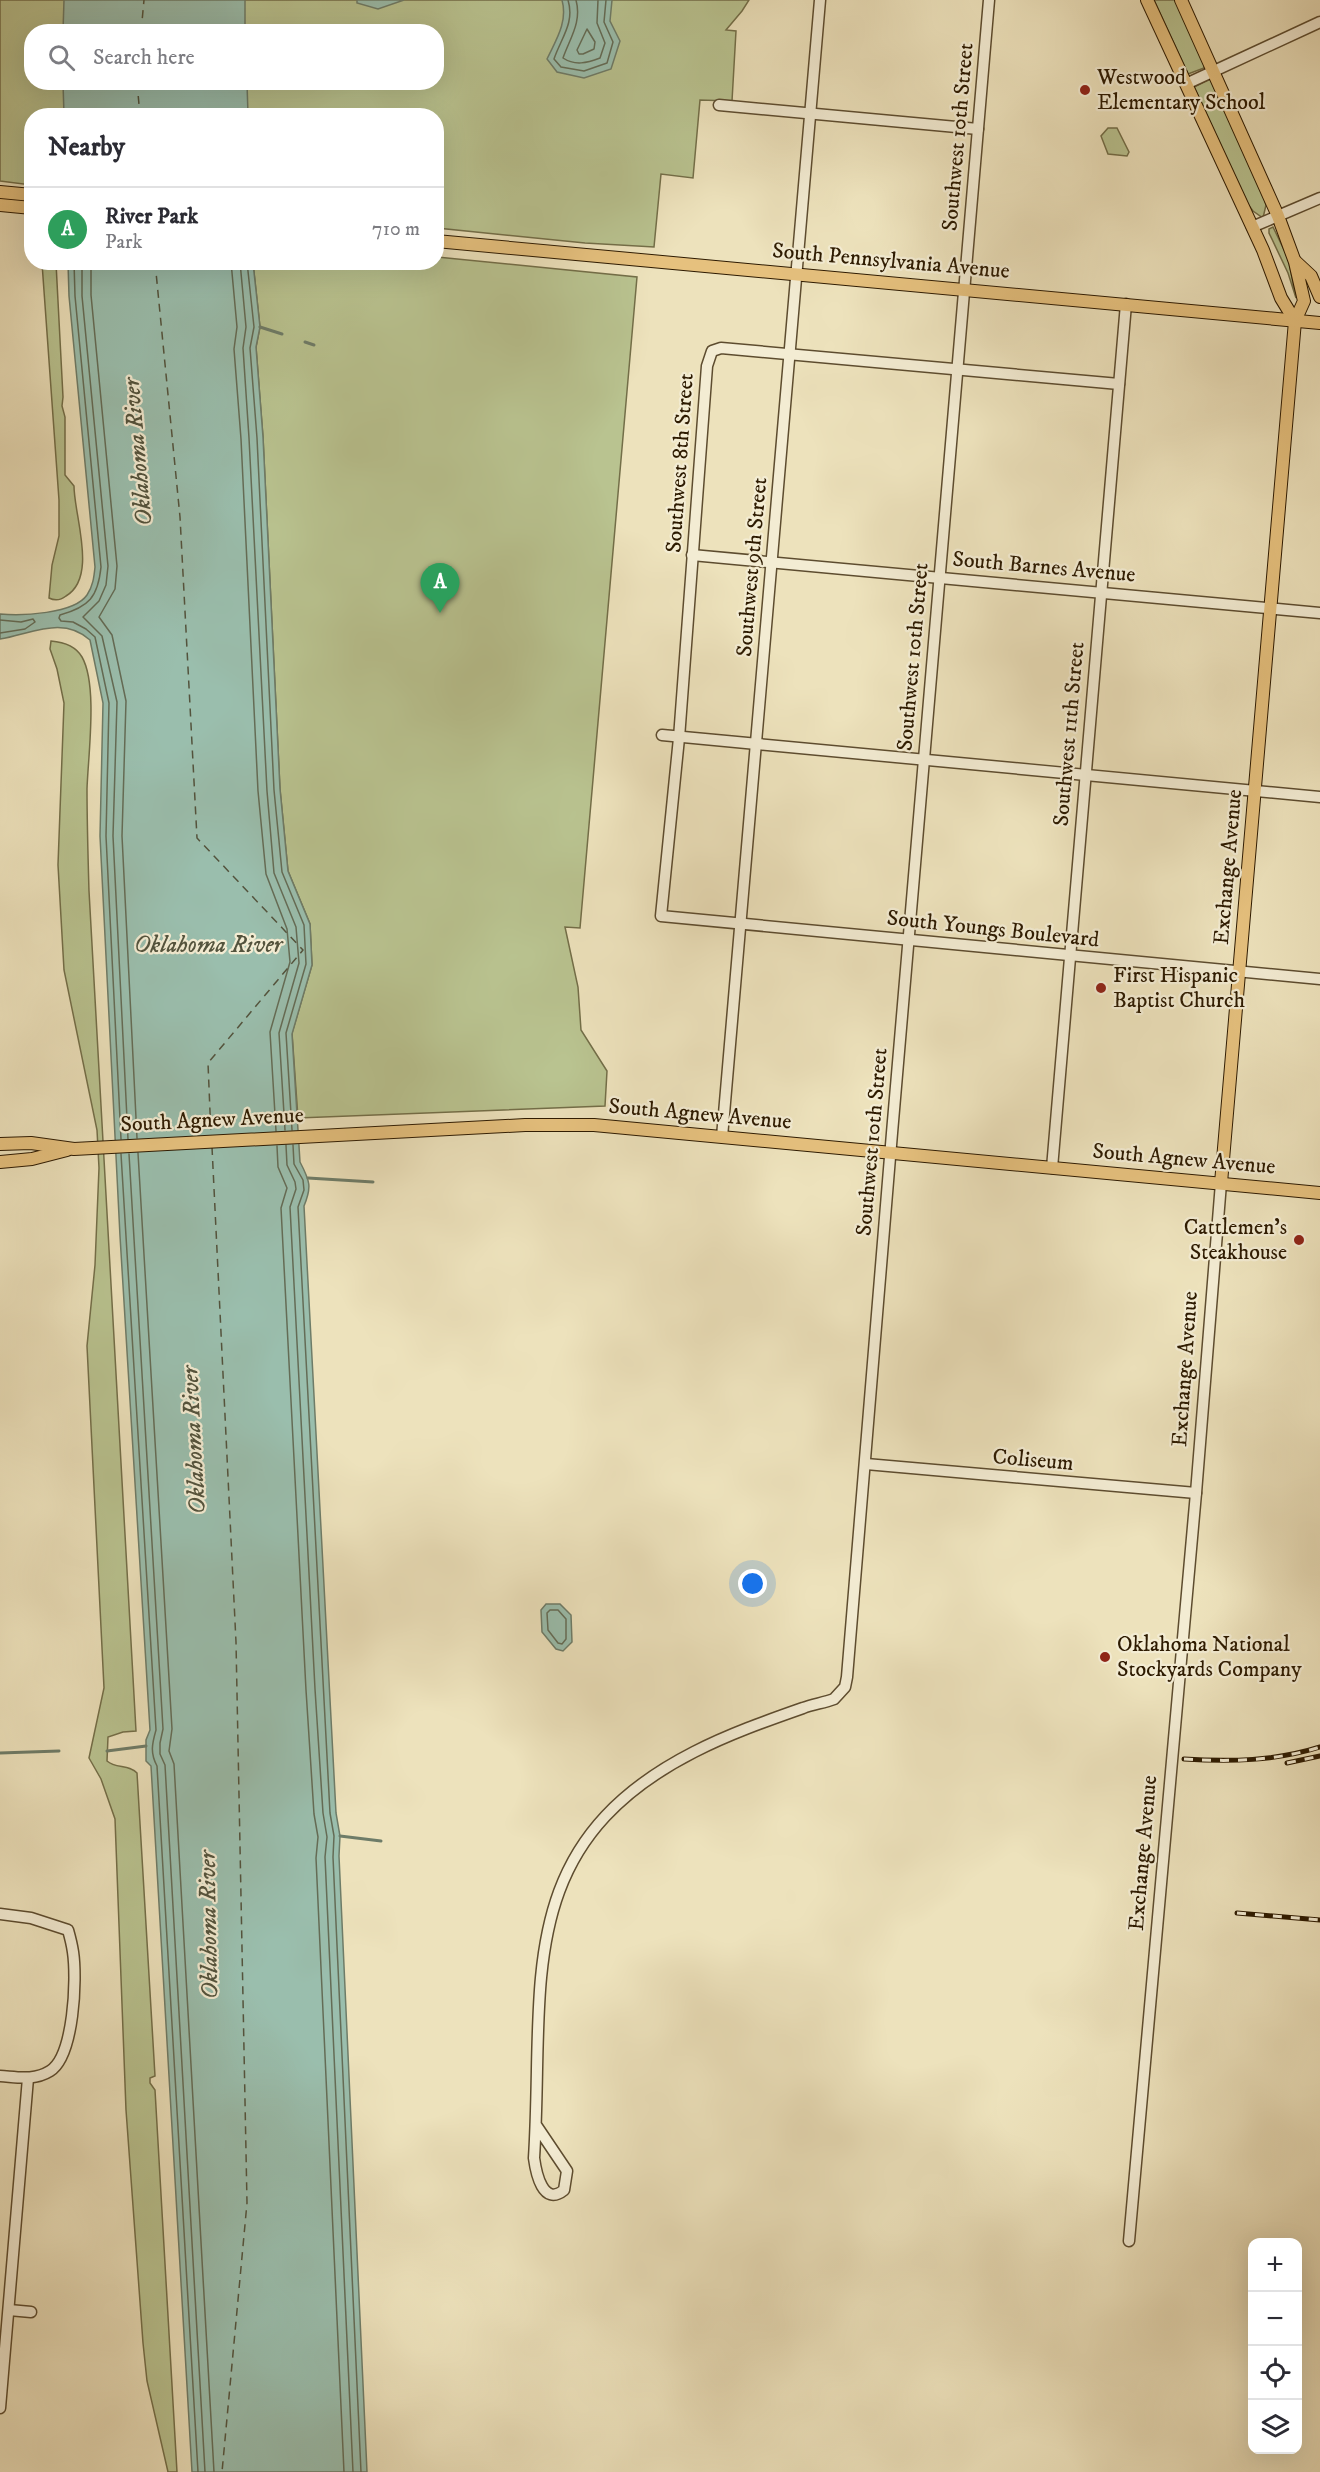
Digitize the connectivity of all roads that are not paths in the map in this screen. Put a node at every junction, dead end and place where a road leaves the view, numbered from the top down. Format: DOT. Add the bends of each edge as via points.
graph roads {
  1 [pos="820,0"];
  2 [pos="989,0"];
  3 [pos="1148,0"];
  4 [pos="1181,0"];
  5 [pos="1320,22"];
  6 [pos="1214,71"];
  7 [pos="1186,84"];
  8 [pos="719,105"];
  9 [pos="811,113"];
  10 [pos="978,129"];
  11 [pos="0,192"];
  12 [pos="24,194"];
  13 [pos="1320,198"];
  14 [pos="0,205"];
  15 [pos="24,207"];
  16 [pos="1278,216"];
  17 [pos="1252,227"];
  18 [pos="444,241"];
  19 [pos="1295,262"];
  20 [pos="797,274"];
  21 [pos="964,289"];
  22 [pos="1320,297"];
  23 [pos="1126,304"];
  24 [pos="1295,321"];
  25 [pos="1320,323"];
  26 [pos="790,355"];
  27 [pos="957,369"];
  28 [pos="1119,384"];
  29 [pos="692,555"];
  30 [pos="772,560"];
  31 [pos="939,577"];
  32 [pos="1101,592"];
  33 [pos="1271,609"];
  34 [pos="1320,613"];
  35 [pos="662,735"];
  36 [pos="679,738"];
  37 [pos="756,743"];
  38 [pos="924,760"];
  39 [pos="1085,775"];
  40 [pos="1255,791"];
  41 [pos="1320,797"];
  42 [pos="661,916"];
  43 [pos="742,925"];
  44 [pos="909,939"];
  45 [pos="1070,956"];
  46 [pos="1240,971"];
  47 [pos="1320,979"];
  48 [pos="722,1137"];
  49 [pos="1,1143"];
  50 [pos="74,1149"];
  51 [pos="890,1153"];
  52 [pos="0,1162"];
  53 [pos="1052,1168"];
  54 [pos="1221,1183"];
  55 [pos="1320,1193"];
  56 [pos="866,1464"];
  57 [pos="1196,1493"];
  58 [pos="0,1914"];
  59 [pos="0,2076"];
  60 [pos="28,2079"];
  61 [pos="536,2125"];
  62 [pos="1128,2241"];
  63 [pos="9,2310"];
  64 [pos="31,2312"];
  65 [pos="0,2408"];
  1 -- 9 [label="street, Southwest 9th Street"];
  2 -- 10 [label="street, Southwest 10th Street"];
  3 -- 7 [label="main road"];
  4 -- 6 [label="main road, Exchange Avenue"];
  5 -- 6 [label="street"];
  6 -- 7 [label="street"];
  6 -- 16 [label="main road, Exchange Avenue"];
  7 -- 17 [label="main road"];
  8 -- 9 [label="street"];
  9 -- 10 [label="street"];
  9 -- 20 [label="street, Southwest 9th Street"];
  10 -- 21 [label="street, Southwest 10th Street"];
  11 -- 12 [label="main road"];
  13 -- 16 [label="street"];
  14 -- 15 [label="main road"];
  16 -- 17 [label="street"];
  16 -- 19 [label="main road, Exchange Avenue"];
  17 -- 24 [label="main road" via="1281,298"];
  18 -- 20 [label="main road, South Pennsylvania Avenue"];
  19 -- 22 [label="main road" via="1311,276"];
  19 -- 24 [label="main road, Exchange Avenue" via="1304,301"];
  20 -- 21 [label="main road, South Pennsylvania Avenue"];
  20 -- 26 [label="street, Southwest 9th Street"];
  21 -- 23 [label="main road, South Pennsylvania Avenue"];
  21 -- 27 [label="street, Southwest 10th Street"];
  23 -- 24 [label="main road, South Pennsylvania Avenue"];
  23 -- 28 [label="street, Southwest 11th Street"];
  24 -- 25 [label="main road, South Pennsylvania Avenue"];
  24 -- 33 [label="main road, Exchange Avenue"];
  26 -- 27 [label="street, Southwest 8th Street"];
  26 -- 29 [label="street, Southwest 8th Street" via="721,348 710,353"];
  26 -- 30 [label="street, Southwest 9th Street"];
  27 -- 28 [label="street, Southwest 8th Street"];
  27 -- 31 [label="street, Southwest 10th Street"];
  28 -- 32 [label="street, Southwest 11th Street"];
  29 -- 30 [label="street, South Barnes Avenue"];
  29 -- 36 [label="street, Southwest 8th Street"];
  30 -- 31 [label="street, South Barnes Avenue"];
  30 -- 37 [label="street, Southwest 9th Street"];
  31 -- 32 [label="street, South Barnes Avenue"];
  31 -- 38 [label="street, Southwest 10th Street"];
  32 -- 33 [label="street, South Barnes Avenue"];
  32 -- 39 [label="street, Southwest 11th Street"];
  33 -- 34 [label="street, South Barnes Avenue"];
  33 -- 40 [label="main road, Exchange Avenue"];
  35 -- 36 [label="street"];
  36 -- 37 [label="street"];
  36 -- 42 [label="street, Southwest 8th Street"];
  37 -- 38 [label="street"];
  37 -- 43 [label="street, Southwest 9th Street"];
  38 -- 39 [label="street"];
  38 -- 44 [label="street, Southwest 10th Street"];
  39 -- 40 [label="street"];
  39 -- 45 [label="street, Southwest 11th Street"];
  40 -- 41 [label="street"];
  40 -- 46 [label="main road, Exchange Avenue"];
  42 -- 43 [label="street, South Youngs Boulevard"];
  43 -- 44 [label="street, South Youngs Boulevard"];
  43 -- 48 [label="street, Southwest 9th Street"];
  44 -- 45 [label="street, South Youngs Boulevard"];
  44 -- 51 [label="street, Southwest 10th Street"];
  45 -- 46 [label="street, South Youngs Boulevard"];
  45 -- 53 [label="street, Southwest 11th Street"];
  46 -- 47 [label="street, South Youngs Boulevard"];
  46 -- 54 [label="main road, Exchange Avenue"];
  48 -- 50 [label="main road, South Agnew Avenue" via="561,1124"];
  48 -- 51 [label="main road, South Agnew Avenue"];
  49 -- 50 [label="main road, South Agnew Avenue"];
  50 -- 52 [label="main road, South Agnew Avenue"];
  51 -- 53 [label="main road, South Agnew Avenue"];
  51 -- 56 [label="street, Southwest 10th Street"];
  53 -- 54 [label="main road, South Agnew Avenue"];
  54 -- 55 [label="main road, South Agnew Avenue"];
  54 -- 57 [label="street, Exchange Avenue"];
  56 -- 57 [label="street, Coliseum"];
  56 -- 61 [label="street, Southwest 10th Street" via="848,1677 840,1694 726,1737 649,1779 601,1821 567,1872 553,1907 542,1961 536,2034"];
  57 -- 62 [label="street, Exchange Avenue"];
  58 -- 60 [label="street" via="63,1927 68,1930 74,1953 68,2042 59,2063"];
  59 -- 60 [label="street"];
  60 -- 63 [label="street"];
  61 -- 61 [label="street, Southwest 10th Street" via="536,2173 545,2190 559,2194 564,2190 567,2171"];
  63 -- 64 [label="street"];
  63 -- 65 [label="street"];
}
